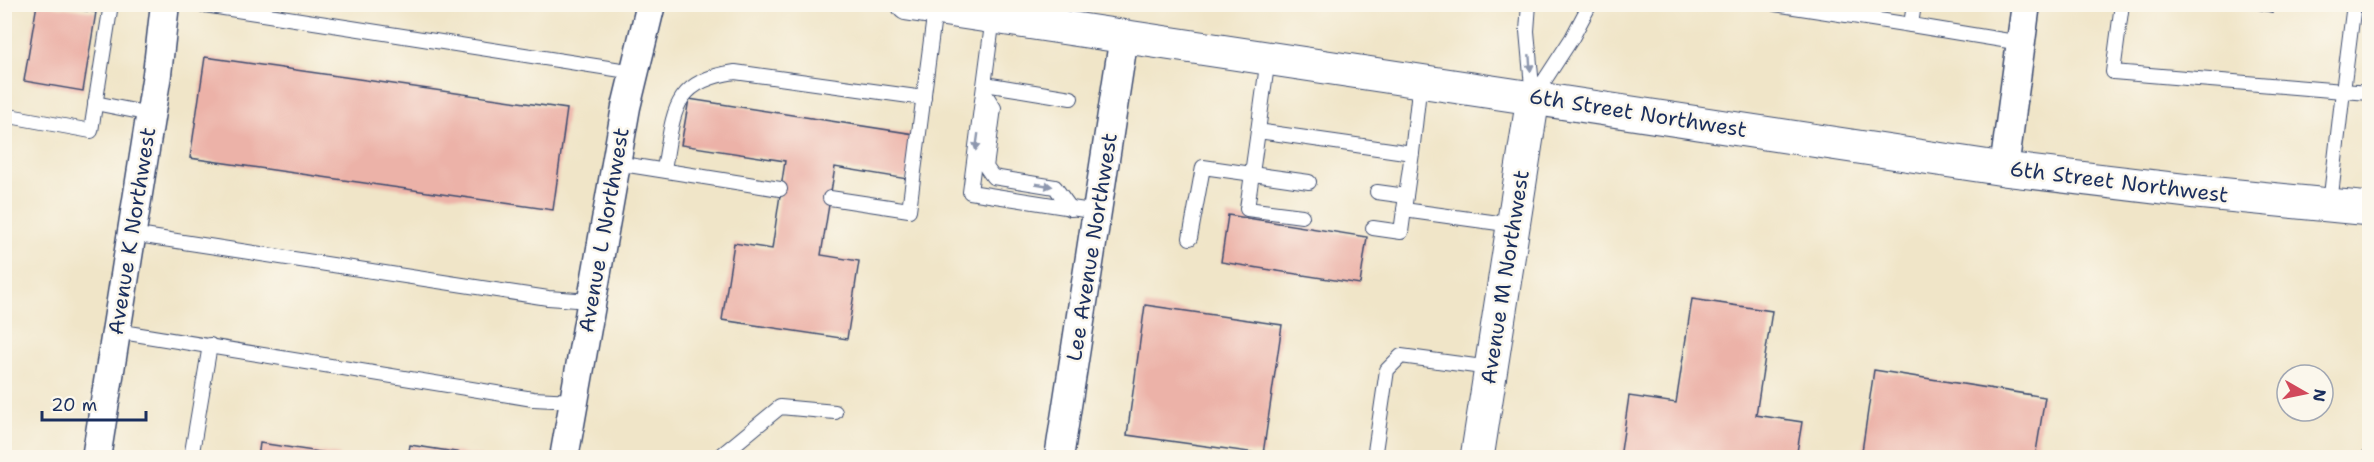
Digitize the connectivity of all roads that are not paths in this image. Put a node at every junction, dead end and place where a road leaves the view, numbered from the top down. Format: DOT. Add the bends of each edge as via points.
graph roads {
  1 [pos="111,4"];
  2 [pos="165,4"];
  3 [pos="198,4"];
  4 [pos="651,4"];
  5 [pos="1529,4"];
  6 [pos="1590,4"];
  7 [pos="1775,4"];
  8 [pos="1914,4"];
  9 [pos="2026,4"];
  10 [pos="2122,4"];
  11 [pos="2354,4"];
  12 [pos="921,7"];
  13 [pos="993,17"];
  14 [pos="1911,25"];
  15 [pos="1124,36"];
  16 [pos="2021,43"];
  17 [pos="1268,58"];
  18 [pos="634,72"];
  19 [pos="1420,81"];
  20 [pos="984,88"];
  21 [pos="2343,91"];
  22 [pos="2370,93"];
  23 [pos="924,98"];
  24 [pos="1071,98"];
  25 [pos="1533,98"];
  26 [pos="96,104"];
  27 [pos="150,114"];
  28 [pos="4,116"];
  29 [pos="1258,131"];
  30 [pos="1412,153"];
  31 [pos="616,163"];
  32 [pos="664,169"];
  33 [pos="2004,169"];
  34 [pos="1252,173"];
  35 [pos="1309,182"];
  36 [pos="780,189"];
  37 [pos="1377,192"];
  38 [pos="1406,196"];
  39 [pos="830,198"];
  40 [pos="2330,204"];
  41 [pos="2370,209"];
  42 [pos="1084,210"];
  43 [pos="1404,210"];
  44 [pos="1302,216"];
  45 [pos="1513,225"];
  46 [pos="1373,228"];
  47 [pos="130,234"];
  48 [pos="1190,238"];
  49 [pos="591,301"];
  50 [pos="116,331"];
  51 [pos="210,345"];
  52 [pos="1490,368"];
  53 [pos="574,401"];
  54 [pos="834,412"];
  55 [pos="96,458"];
  56 [pos="191,458"];
  57 [pos="564,458"];
  58 [pos="718,458"];
  59 [pos="1059,458"];
  60 [pos="1374,458"];
  61 [pos="1477,458"];
  1 -- 26 [label="lane"];
  2 -- 27 [label="street, Avenue K Northwest"];
  3 -- 18 [label="lane"];
  4 -- 18 [label="street, Avenue L Northwest"];
  5 -- 25 [label="lane, one-way" via="1527,31"];
  6 -- 25 [label="lane"];
  7 -- 14 [label="lane"];
  8 -- 14 [label="lane"];
  9 -- 16 [label="street"];
  10 -- 21 [label="lane" via="2113,72"];
  11 -- 21 [label="lane"];
  12 -- 13 [label="main road, 6th Street Northwest"];
  12 -- 23 [label="lane"];
  13 -- 15 [label="main road, 6th Street Northwest"];
  13 -- 20 [label="lane"];
  14 -- 16 [label="lane"];
  15 -- 17 [label="main road, 6th Street Northwest"];
  15 -- 42 [label="street, Lee Avenue Northwest"];
  16 -- 33 [label="street"];
  17 -- 19 [label="main road, 6th Street Northwest"];
  17 -- 29 [label="lane"];
  18 -- 31 [label="street, Avenue L Northwest"];
  19 -- 25 [label="main road, 6th Street Northwest"];
  19 -- 30 [label="lane"];
  20 -- 24 [label="lane"];
  20 -- 42 [label="lane, one-way" via="994,108 986,167 993,177 1055,187"];
  20 -- 42 [label="lane, one-way" via="970,192"];
  21 -- 22 [label="lane"];
  21 -- 40 [label="lane"];
  23 -- 32 [label="lane" via="735,72 716,75 700,81 676,107"];
  23 -- 39 [label="lane" via="909,210"];
  25 -- 33 [label="main road, 6th Street Northwest"];
  25 -- 45 [label="main road, Avenue M Northwest"];
  26 -- 27 [label="lane"];
  26 -- 28 [label="lane" via="91,131"];
  27 -- 47 [label="street, Avenue K Northwest"];
  29 -- 30 [label="lane"];
  29 -- 34 [label="lane"];
  30 -- 38 [label="lane"];
  31 -- 32 [label="lane"];
  31 -- 49 [label="street, Avenue L Northwest"];
  32 -- 36 [label="lane"];
  33 -- 40 [label="main road, 6th Street Northwest"];
  34 -- 35 [label="lane"];
  34 -- 44 [label="lane" via="1246,209"];
  34 -- 48 [label="lane" via="1203,167"];
  37 -- 38 [label="lane"];
  38 -- 43 [label="lane"];
  40 -- 41 [label="main road, 6th Street Northwest"];
  42 -- 59 [label="street, Lee Avenue Northwest"];
  43 -- 45 [label="lane"];
  43 -- 46 [label="lane" via="1401,232"];
  45 -- 52 [label="main road, Avenue M Northwest"];
  47 -- 49 [label="lane" via="548,298"];
  47 -- 50 [label="street, Avenue K Northwest"];
  49 -- 53 [label="street, Avenue L Northwest"];
  50 -- 51 [label="lane"];
  50 -- 55 [label="street, Avenue K Northwest"];
  51 -- 53 [label="lane" via="533,399"];
  51 -- 56 [label="lane"];
  52 -- 60 [label="lane" via="1401,356 1387,370"];
  52 -- 61 [label="main road, Avenue M Northwest"];
  53 -- 57 [label="street, Avenue L Northwest"];
  54 -- 58 [label="lane" via="780,407"];
}
